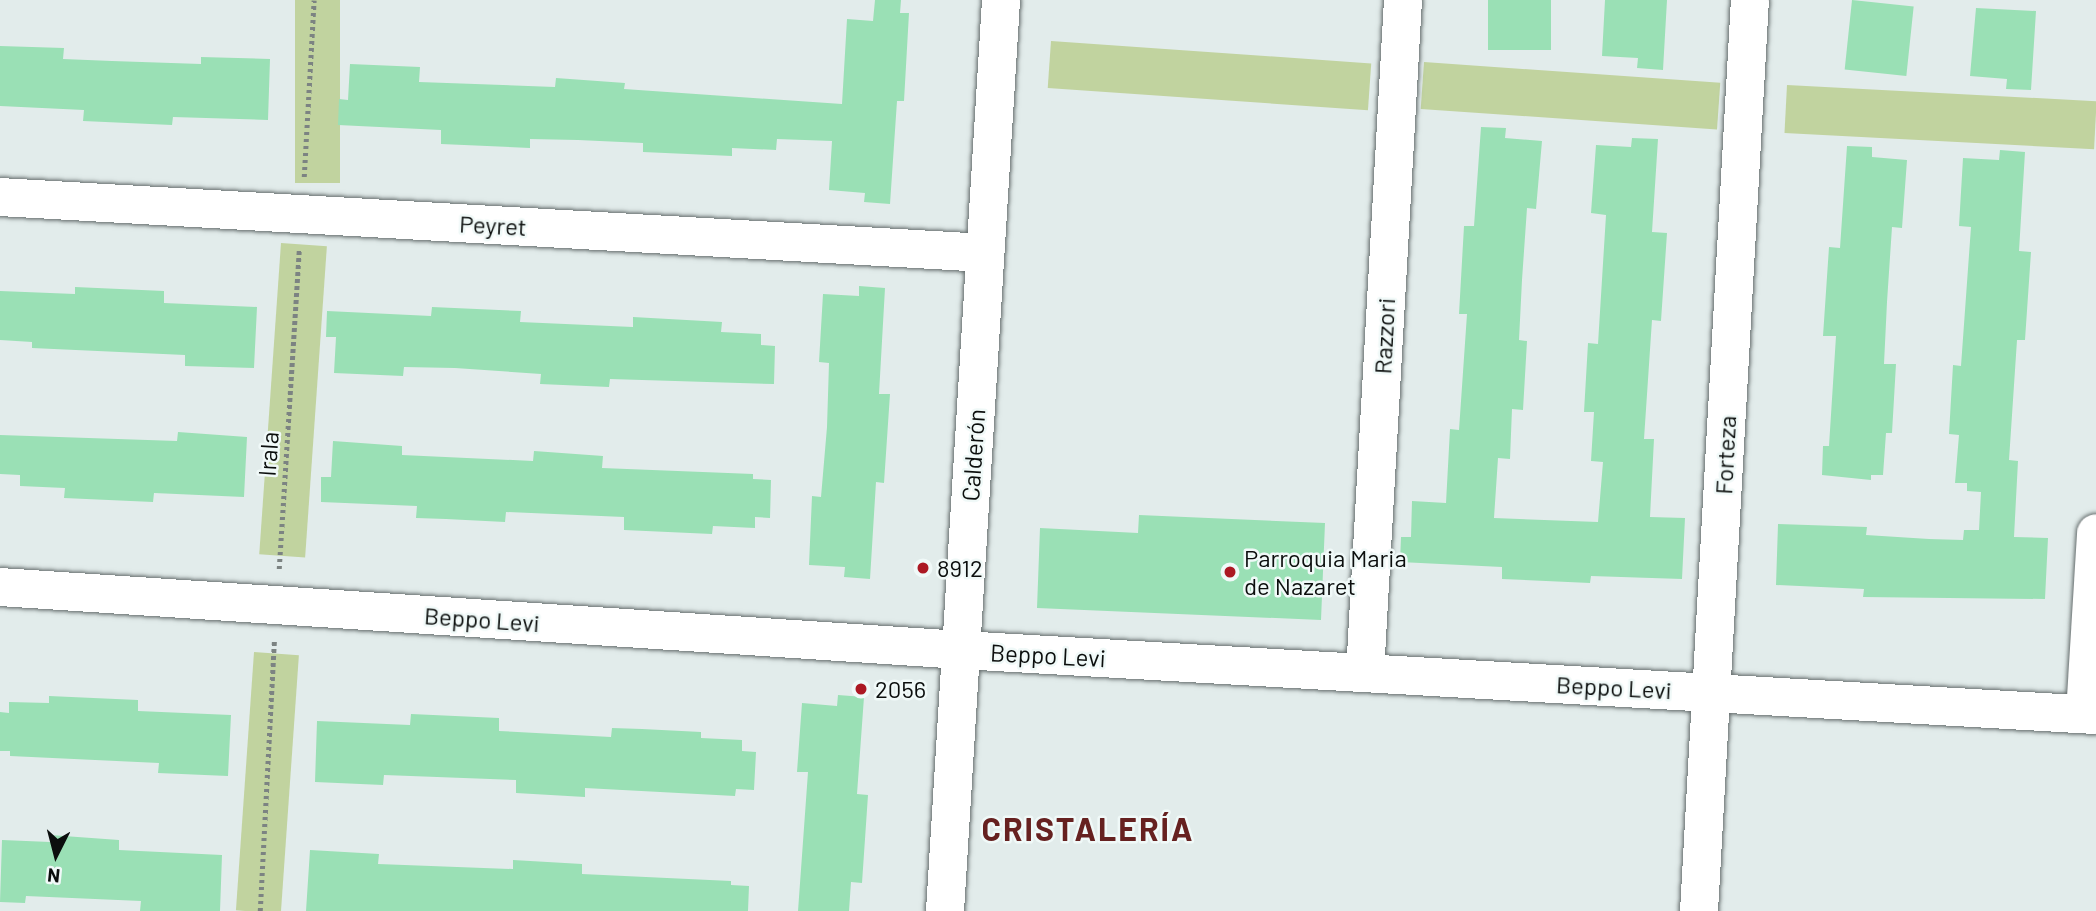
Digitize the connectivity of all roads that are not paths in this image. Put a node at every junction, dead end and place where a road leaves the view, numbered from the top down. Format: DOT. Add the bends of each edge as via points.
graph roads {
  1 [pos="1001,0"];
  2 [pos="1403,0"];
  3 [pos="1751,0"];
  4 [pos="0,197"];
  5 [pos="985,253"];
  6 [pos="2096,533"];
  7 [pos="0,587"];
  8 [pos="961,650"];
  9 [pos="1365,673"];
  10 [pos="1711,693"];
  11 [pos="2091,714"];
  12 [pos="945,911"];
  13 [pos="1699,911"];
  1 -- 5 [label="street, Calderón"];
  2 -- 9 [label="street, Razzori"];
  3 -- 10 [label="street, Forteza"];
  4 -- 5 [label="street, Peyret"];
  5 -- 8 [label="street, Calderón"];
  6 -- 11 [label="street"];
  7 -- 8 [label="street, Beppo Levi"];
  8 -- 9 [label="street, Beppo Levi"];
  8 -- 12 [label="street, Calderón"];
  9 -- 10 [label="street, Beppo Levi"];
  10 -- 11 [label="street, Beppo Levi"];
  10 -- 13 [label="street, Forteza"];
}
